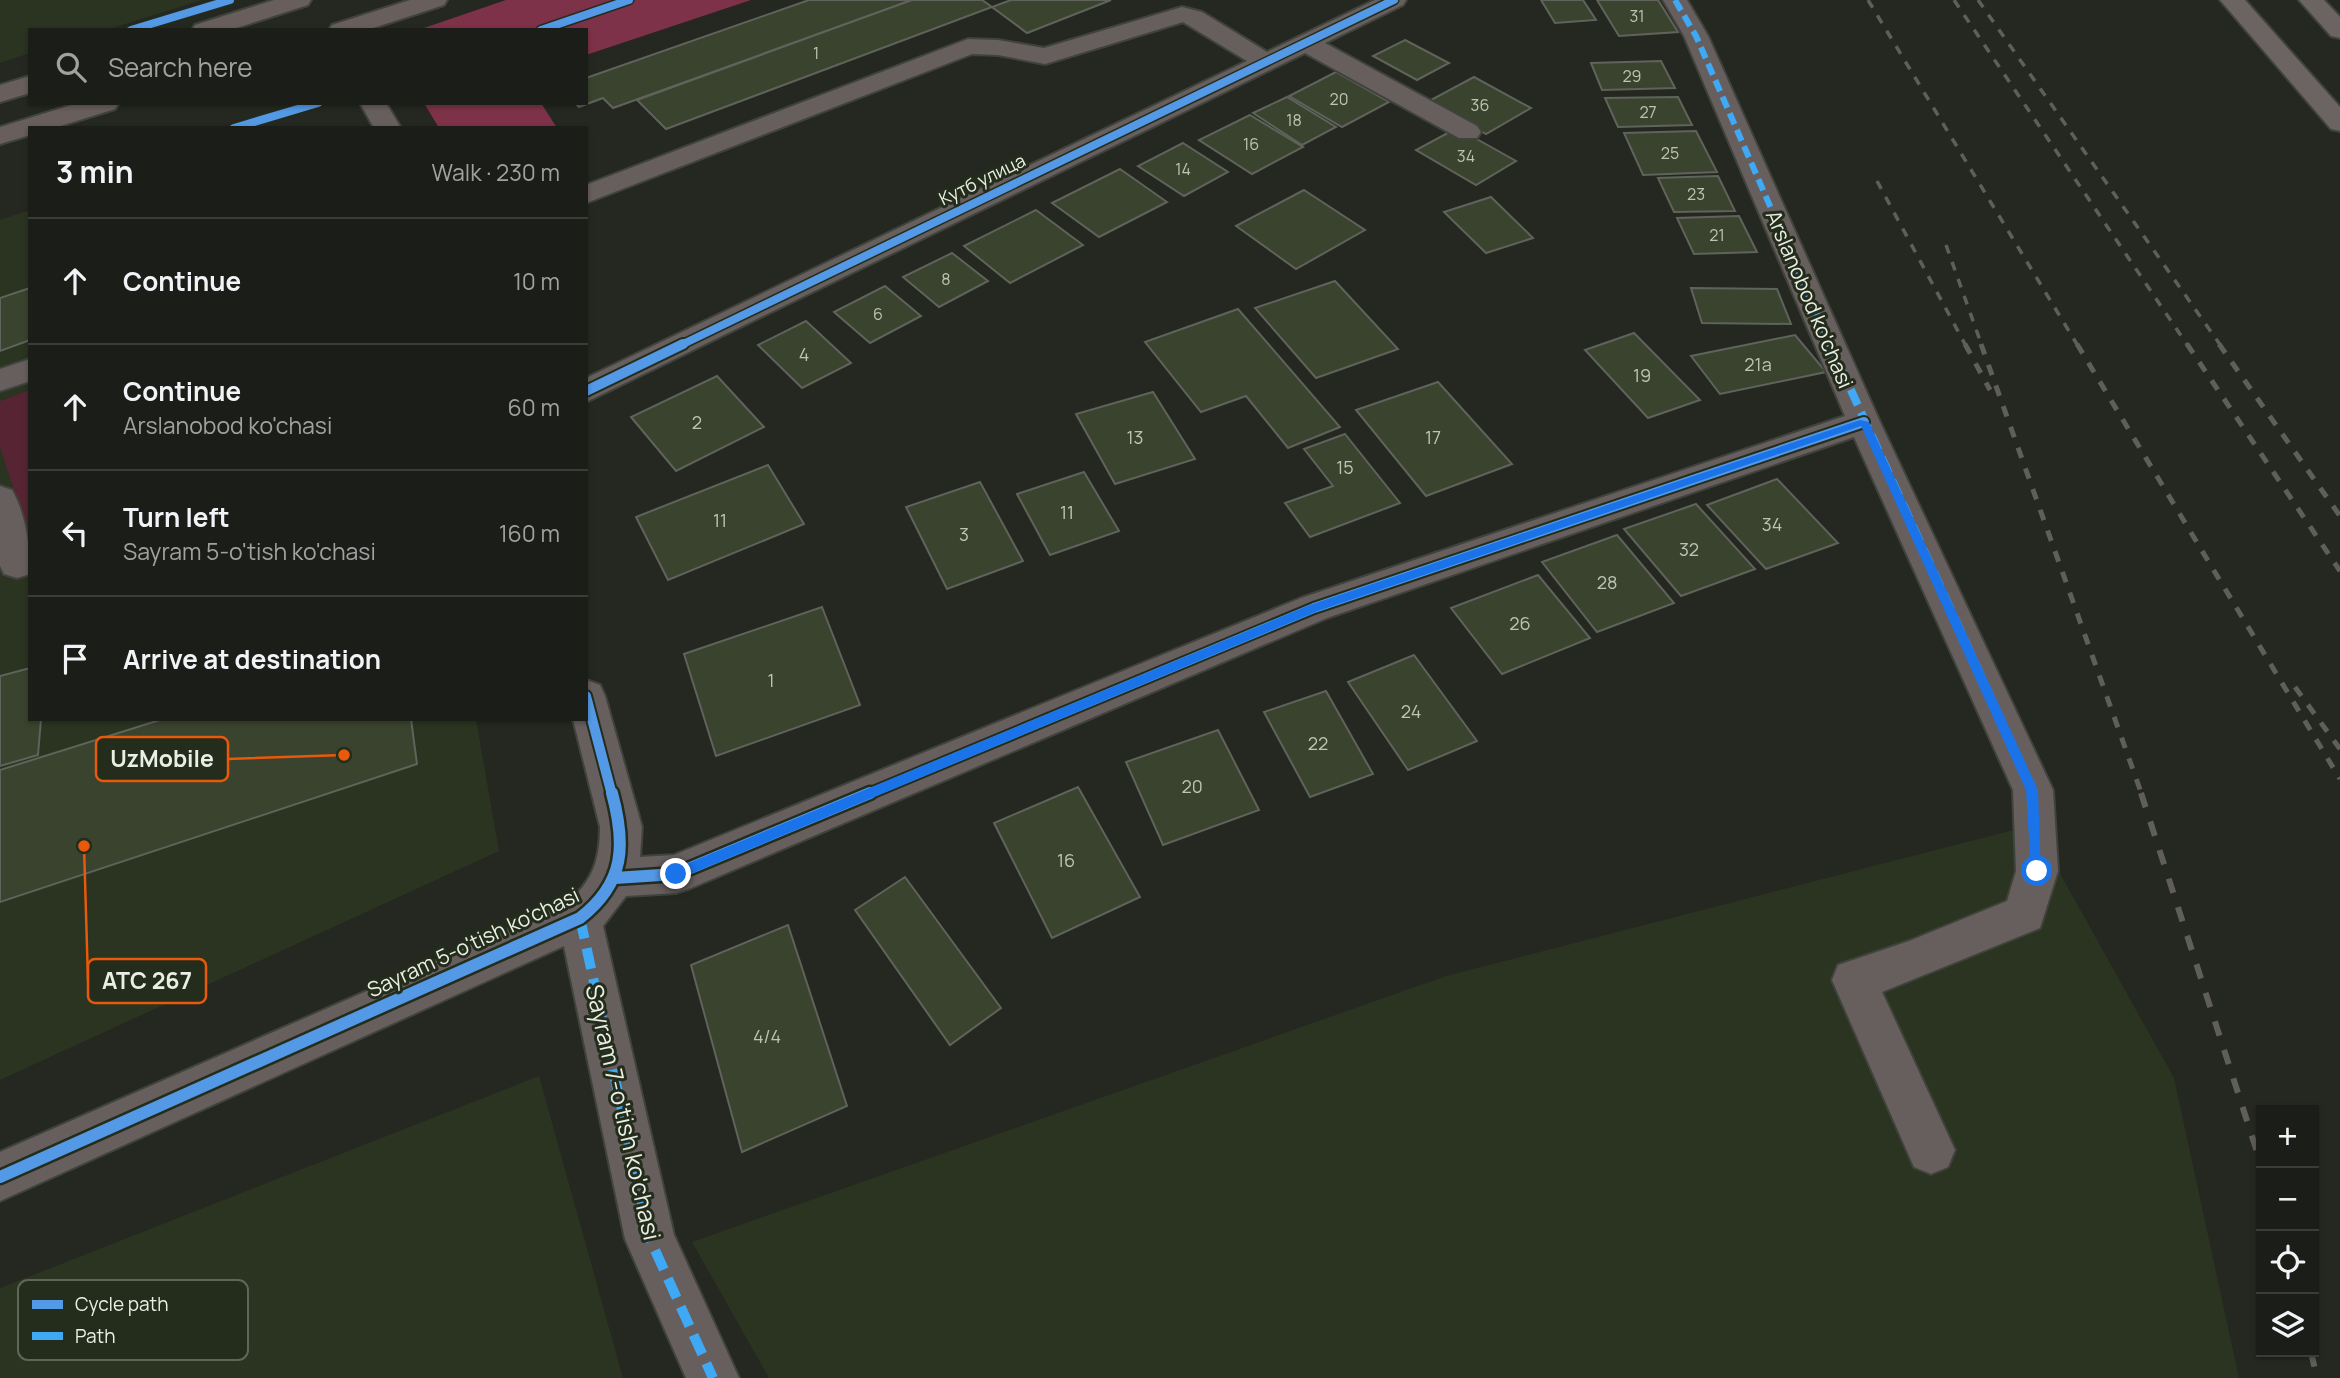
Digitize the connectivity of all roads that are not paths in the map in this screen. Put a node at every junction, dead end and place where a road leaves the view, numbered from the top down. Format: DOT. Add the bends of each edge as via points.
graph roads {
  1 [pos="301,0"];
  2 [pos="435,0"];
  3 [pos="1394,0"];
  4 [pos="1675,0"];
  5 [pos="2232,0"];
  6 [pos="2311,0"];
  7 [pos="210,28"];
  8 [pos="322,28"];
  9 [pos="347,28"];
  10 [pos="2340,31"];
  11 [pos="1304,41"];
  12 [pos="1264,61"];
  13 [pos="28,85"];
  14 [pos="0,94"];
  15 [pos="100,105"];
  16 [pos="374,105"];
  17 [pos="2340,123"];
  18 [pos="32,126"];
  19 [pos="387,126"];
  20 [pos="28,127"];
  21 [pos="1468,132"];
  22 [pos="0,136"];
  23 [pos="588,194"];
  24 [pos="28,370"];
  25 [pos="0,380"];
  26 [pos="588,390"];
  27 [pos="1864,422"];
  28 [pos="0,499"];
  29 [pos="16,565"];
  30 [pos="588,703"];
  31 [pos="615,878"];
  32 [pos="580,918"];
  33 [pos="1931,1150"];
  34 [pos="0,1177"];
  35 [pos="713,1378"];
  1 -- 7 [label="main road"];
  1 -- 8 [label="main road"];
  2 -- 9 [label="main road"];
  3 -- 11 [label="street, Кутб улица"];
  4 -- 27 [label="street, Arslanobod ko'chasi" via="1696,36"];
  5 -- 17 [label="highway"];
  6 -- 10 [label="highway"];
  11 -- 12 [label="street, Кутб улица"];
  11 -- 21 [label="street"];
  12 -- 23 [label="street" via="1182,14 1045,56 998,45 968,47"];
  12 -- 26 [label="street, Кутб улица"];
  13 -- 14 [label="main road"];
  15 -- 18 [label="main road"];
  16 -- 19 [label="street"];
  20 -- 22 [label="main road"];
  24 -- 25 [label="street"];
  27 -- 31 [label="street" via="1314,608 676,874"];
  27 -- 33 [label="street, Arslanobod ko'chasi" via="2032,790 2037,871 2025,914 1913,961 1854,979"];
  28 -- 29 [label="street"];
  30 -- 31 [label="street" via="621,827"];
  31 -- 32 [label="street, Sayram 5-o'tish ko'chasi" via="601,900"];
  32 -- 34 [label="street, Sayram 5-o'tish ko'chasi"];
  32 -- 35 [label="street, Sayram 7-o'tish ko'chasi" via="650,1239"];
}
